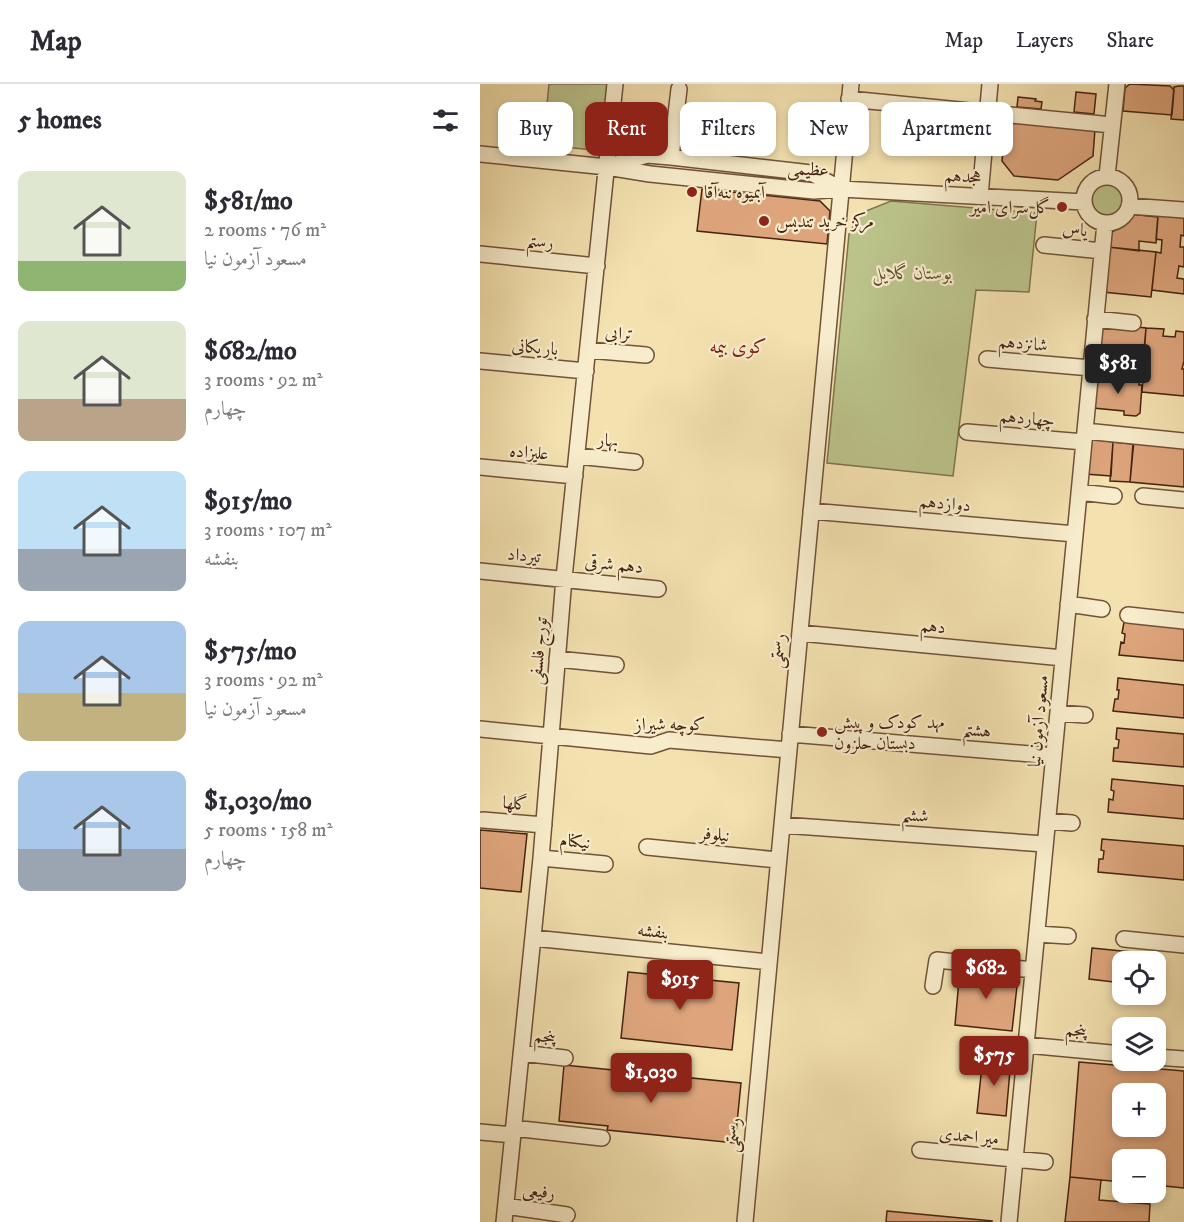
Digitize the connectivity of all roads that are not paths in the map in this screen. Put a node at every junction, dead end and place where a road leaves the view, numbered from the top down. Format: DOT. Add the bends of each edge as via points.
graph roads {
  1 [pos="615,84"];
  2 [pos="990,84"];
  3 [pos="1117,84"];
  4 [pos="679,89"];
  5 [pos="850,91"];
  6 [pos="919,102"];
  7 [pos="989,102"];
  8 [pos="1013,115"];
  9 [pos="1112,125"];
  10 [pos="480,154"];
  11 [pos="984,156"];
  12 [pos="670,157"];
  13 [pos="607,167"];
  14 [pos="1107,177"];
  15 [pos="841,189"];
  16 [pos="980,196"];
  17 [pos="1084,202"];
  18 [pos="1129,207"];
  19 [pos="1184,210"];
  20 [pos="1105,223"];
  21 [pos="1044,245"];
  22 [pos="1102,251"];
  23 [pos="480,254"];
  24 [pos="597,266"];
  25 [pos="1095,319"];
  26 [pos="1133,323"];
  27 [pos="588,350"];
  28 [pos="646,355"];
  29 [pos="987,359"];
  30 [pos="480,361"];
  31 [pos="1091,368"];
  32 [pos="586,371"];
  33 [pos="967,432"];
  34 [pos="1084,437"];
  35 [pos="1184,441"];
  36 [pos="577,456"];
  37 [pos="635,462"];
  38 [pos="480,467"];
  39 [pos="575,476"];
  40 [pos="1079,492"];
  41 [pos="1114,496"];
  42 [pos="1143,496"];
  43 [pos="1184,500"];
  44 [pos="811,511"];
  45 [pos="1075,534"];
  46 [pos="480,571"];
  47 [pos="564,579"];
  48 [pos="658,589"];
  49 [pos="1068,604"];
  50 [pos="1102,609"];
  51 [pos="1128,615"];
  52 [pos="1184,621"];
  53 [pos="800,633"];
  54 [pos="1063,658"];
  55 [pos="557,659"];
  56 [pos="616,665"];
  57 [pos="1058,713"];
  58 [pos="1084,715"];
  59 [pos="480,729"];
  60 [pos="551,736"];
  61 [pos="789,742"];
  62 [pos="1054,756"];
  63 [pos="483,820"];
  64 [pos="1048,821"];
  65 [pos="1072,823"];
  66 [pos="544,825"];
  67 [pos="782,825"];
  68 [pos="1045,844"];
  69 [pos="647,847"];
  70 [pos="541,858"];
  71 [pos="778,860"];
  72 [pos="605,864"];
  73 [pos="1037,934"];
  74 [pos="1068,936"];
  75 [pos="533,938"];
  76 [pos="1124,939"];
  77 [pos="1184,945"];
  78 [pos="769,962"];
  79 [pos="1033,970"];
  80 [pos="933,986"];
  81 [pos="1026,1045"];
  82 [pos="521,1053"];
  83 [pos="1112,1053"];
  84 [pos="565,1058"];
  85 [pos="1166,1058"];
  86 [pos="1184,1059"];
  87 [pos="512,1131"];
  88 [pos="480,1132"];
  89 [pos="602,1138"];
  90 [pos="920,1150"];
  91 [pos="1015,1159"];
  92 [pos="1045,1162"];
  93 [pos="505,1214"];
  94 [pos="567,1215"];
  95 [pos="745,1222"];
  96 [pos="1009,1222"];
  1 -- 13 [label="street, تورج فلسفی"];
  2 -- 7 [label="street"];
  3 -- 9 [label="street"];
  4 -- 12 [label="street"];
  5 -- 6 [label="street"];
  5 -- 15 [label="street, رستمی"];
  8 -- 9 [label="street"];
  9 -- 14 [label="street"];
  10 -- 13 [label="street, عظیمی"];
  11 -- 16 [label="street"];
  12 -- 13 [label="street, عظیمی" via="647,155"];
  12 -- 15 [label="street, عظیمی" via="811,173"];
  13 -- 15 [label="street, عظیمی" via="802,190"];
  13 -- 24 [label="street, تورج فلسفی"];
  14 -- 17 [label="street" via="1093,181 1084,194"];
  14 -- 18 [label="street" via="1126,186"];
  15 -- 16 [label="street, هجدهم"];
  15 -- 44 [label="street, رستمی"];
  16 -- 17 [label="street, هجدهم"];
  17 -- 20 [label="street" via="1090,216"];
  18 -- 19 [label="street"];
  18 -- 20 [label="street" via="1120,219"];
  20 -- 22 [label="street, مسعود آزمون نیا"];
  21 -- 22 [label="street, یاس"];
  22 -- 25 [label="street, مسعود آزمون نیا"];
  23 -- 24 [label="street, رستم"];
  24 -- 27 [label="street, تورج فلسفی"];
  25 -- 26 [label="street"];
  25 -- 31 [label="street, مسعود آزمون نیا"];
  27 -- 28 [label="street, ترابی"];
  27 -- 32 [label="street, تورج فلسفی"];
  29 -- 31 [label="street, شانزدهم"];
  30 -- 32 [label="street, باریکانی"];
  31 -- 34 [label="street, مسعود آزمون نیا"];
  32 -- 36 [label="street, تورج فلسفی"];
  33 -- 34 [label="street, چهاردهم"];
  34 -- 35 [label="street, چهاردهم"];
  34 -- 40 [label="street, مسعود آزمون نیا"];
  36 -- 37 [label="street, بهار"];
  36 -- 39 [label="street, تورج فلسفی"];
  38 -- 39 [label="street, علیزاده"];
  39 -- 47 [label="street, تورج فلسفی"];
  40 -- 41 [label="street"];
  40 -- 45 [label="street, مسعود آزمون نیا"];
  42 -- 43 [label="street"];
  44 -- 45 [label="street, دوازدهم"];
  44 -- 53 [label="street, رستمی"];
  45 -- 49 [label="street, مسعود آزمون نیا"];
  46 -- 47 [label="street, تیرداد"];
  47 -- 48 [label="street, دهم شرقی"];
  47 -- 55 [label="street, تورج فلسفی"];
  49 -- 50 [label="street"];
  49 -- 54 [label="street, مسعود آزمون نیا"];
  51 -- 52 [label="street"];
  53 -- 54 [label="street, دهم"];
  53 -- 61 [label="street, رستمی"];
  54 -- 57 [label="street, مسعود آزمون نیا"];
  55 -- 56 [label="street"];
  55 -- 60 [label="street, تورج فلسفی"];
  57 -- 58 [label="street"];
  57 -- 62 [label="street, مسعود آزمون نیا"];
  59 -- 60 [label="street, کوچه شیراز"];
  60 -- 61 [label="street, کوچه شیراز" via="651,746 669,740"];
  60 -- 66 [label="street, تورج فلسفی"];
  61 -- 62 [label="street, هشتم"];
  61 -- 67 [label="street, رستمی"];
  62 -- 64 [label="street, مسعود آزمون نیا"];
  63 -- 66 [label="street, گلها"];
  64 -- 65 [label="street"];
  64 -- 68 [label="street, مسعود آزمون نیا"];
  66 -- 70 [label="street, تورج فلسفی"];
  67 -- 68 [label="street, ششم"];
  67 -- 71 [label="street, رستمی"];
  68 -- 73 [label="street, مسعود آزمون نیا"];
  69 -- 71 [label="street, نیلوفر"];
  70 -- 72 [label="street, نیکنام"];
  70 -- 75 [label="street, تورج فلسفی"];
  71 -- 78 [label="street, رستمی"];
  73 -- 74 [label="street"];
  73 -- 79 [label="street, مسعود آزمون نیا"];
  75 -- 78 [label="street, بنفشه"];
  75 -- 82 [label="street, تورج فلسفی"];
  76 -- 77 [label="street"];
  78 -- 95 [label="street, رستمی"];
  79 -- 80 [label="street" via="937,960"];
  79 -- 81 [label="street, مسعود آزمون نیا"];
  81 -- 83 [label="street, پنجم"];
  81 -- 91 [label="street, مسعود آزمون نیا"];
  82 -- 84 [label="street, پنجم"];
  82 -- 87 [label="street, تورج فلسفی"];
  85 -- 86 [label="street"];
  87 -- 88 [label="street"];
  87 -- 89 [label="street"];
  87 -- 93 [label="street, تورج فلسفی"];
  90 -- 91 [label="street, میر احمدی"];
  91 -- 92 [label="street, میر احمدی"];
  91 -- 96 [label="street, مسعود آزمون نیا"];
  93 -- 94 [label="street, رفیعی"];
}
